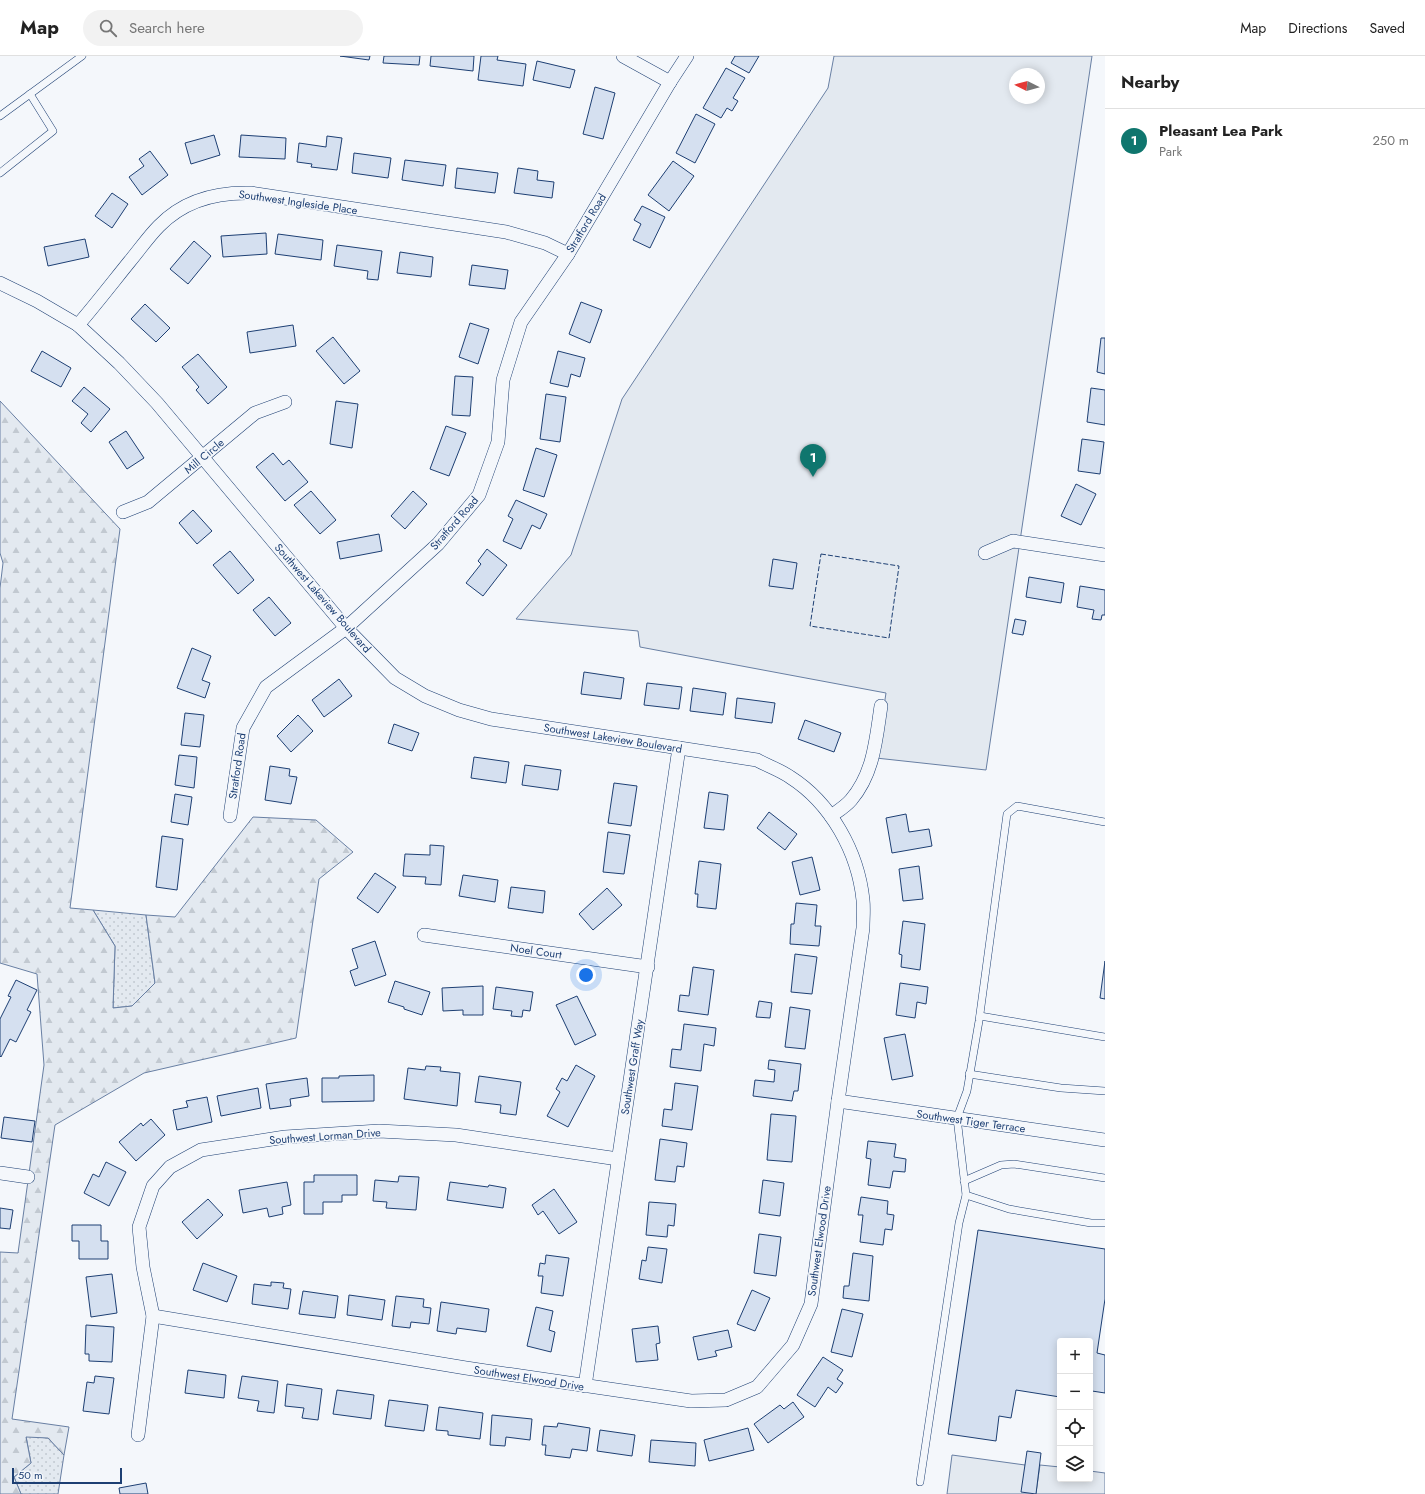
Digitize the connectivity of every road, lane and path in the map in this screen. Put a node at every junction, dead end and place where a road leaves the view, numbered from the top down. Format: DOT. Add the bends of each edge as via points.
graph roads {
  1 [pos="82,56"];
  2 [pos="623,56"];
  3 [pos="687,56"];
  4 [pos="670,82"];
  5 [pos="30,94"];
  6 [pos="0,116"];
  7 [pos="0,173"];
  8 [pos="568,254"];
  9 [pos="0,283"];
  10 [pos="78,325"];
  11 [pos="285,402"];
  12 [pos="203,457"];
  13 [pos="123,512"];
  14 [pos="985,553"];
  15 [pos="1105,555"];
  16 [pos="346,628"];
  17 [pos="881,706"];
  18 [pos="679,748"];
  19 [pos="230,816"];
  20 [pos="831,816"];
  21 [pos="1105,822"];
  22 [pos="424,935"];
  23 [pos="648,967"];
  24 [pos="980,1016"];
  25 [pos="1105,1037"];
  26 [pos="970,1074"];
  27 [pos="1105,1091"];
  28 [pos="838,1101"];
  29 [pos="958,1118"];
  30 [pos="1105,1140"];
  31 [pos="618,1159"];
  32 [pos="0,1173"];
  33 [pos="28,1177"];
  34 [pos="1105,1178"];
  35 [pos="964,1181"];
  36 [pos="966,1195"];
  37 [pos="1105,1223"];
  38 [pos="153,1316"];
  39 [pos="584,1386"];
  40 [pos="138,1435"];
  41 [pos="920,1482"];
  1 -- 5 [label="lane"];
  2 -- 4 [label="street"];
  3 -- 4 [label="street, Stratford Road"];
  4 -- 8 [label="street, Stratford Road"];
  5 -- 6 [label="lane"];
  5 -- 7 [label="lane" via="53,131"];
  8 -- 10 [label="street, Southwest Ingleside Place" via="545,243 506,232 251,193 217,194 185,207 160,225"];
  8 -- 16 [label="street, Stratford Road" via="521,322 503,380 498,442 479,495 438,544"];
  9 -- 10 [label="street, Southwest Lakeview Boulevard"];
  10 -- 12 [label="street, Southwest Lakeview Boulevard" via="157,403"];
  11 -- 12 [label="street, Mill Circle" via="255,413"];
  12 -- 13 [label="street, Mill Circle" via="148,502"];
  12 -- 16 [label="street, Southwest Lakeview Boulevard"];
  14 -- 15 [label="street" via="1013,541"];
  16 -- 18 [label="street, Southwest Lakeview Boulevard" via="395,678 425,696 459,710 491,719"];
  16 -- 19 [label="street, Stratford Road" via="266,687 243,728"];
  17 -- 20 [label="street" via="872,763 850,801"];
  18 -- 20 [label="street, Southwest Lakeview Boulevard" via="757,760 790,777 814,796"];
  18 -- 23 [label="street, Southwest Graff Way"];
  20 -- 28 [label="street, Southwest Elwood Drive" via="850,847 863,900 863,928"];
  21 -- 24 [label="lane" via="1017,806 1007,814"];
  22 -- 23 [label="street, Noel Court"];
  23 -- 31 [label="street, Southwest Graff Way"];
  24 -- 25 [label="lane"];
  24 -- 26 [label="lane"];
  26 -- 27 [label="lane" via="1061,1088"];
  26 -- 29 [label="lane"];
  28 -- 29 [label="street, Southwest Tiger Terrace"];
  28 -- 39 [label="street, Southwest Elwood Drive" via="811,1304 793,1345 757,1387 726,1400 691,1401"];
  29 -- 30 [label="street, Southwest Tiger Terrace"];
  29 -- 35 [label="lane"];
  31 -- 38 [label="street, Southwest Lorman Drive" via="456,1135 379,1131 285,1137 201,1150 170,1167 153,1186 139,1227 143,1267"];
  31 -- 39 [label="street, Southwest Graff Way"];
  32 -- 33 [label="street"];
  34 -- 35 [label="lane" via="1014,1164 1001,1165"];
  35 -- 36 [label="lane"];
  36 -- 37 [label="lane" via="1009,1210"];
  36 -- 41 [label="lane"];
  38 -- 39 [label="street, Southwest Elwood Drive"];
  38 -- 40 [label="street, Southwest Lorman Drive"];
}
